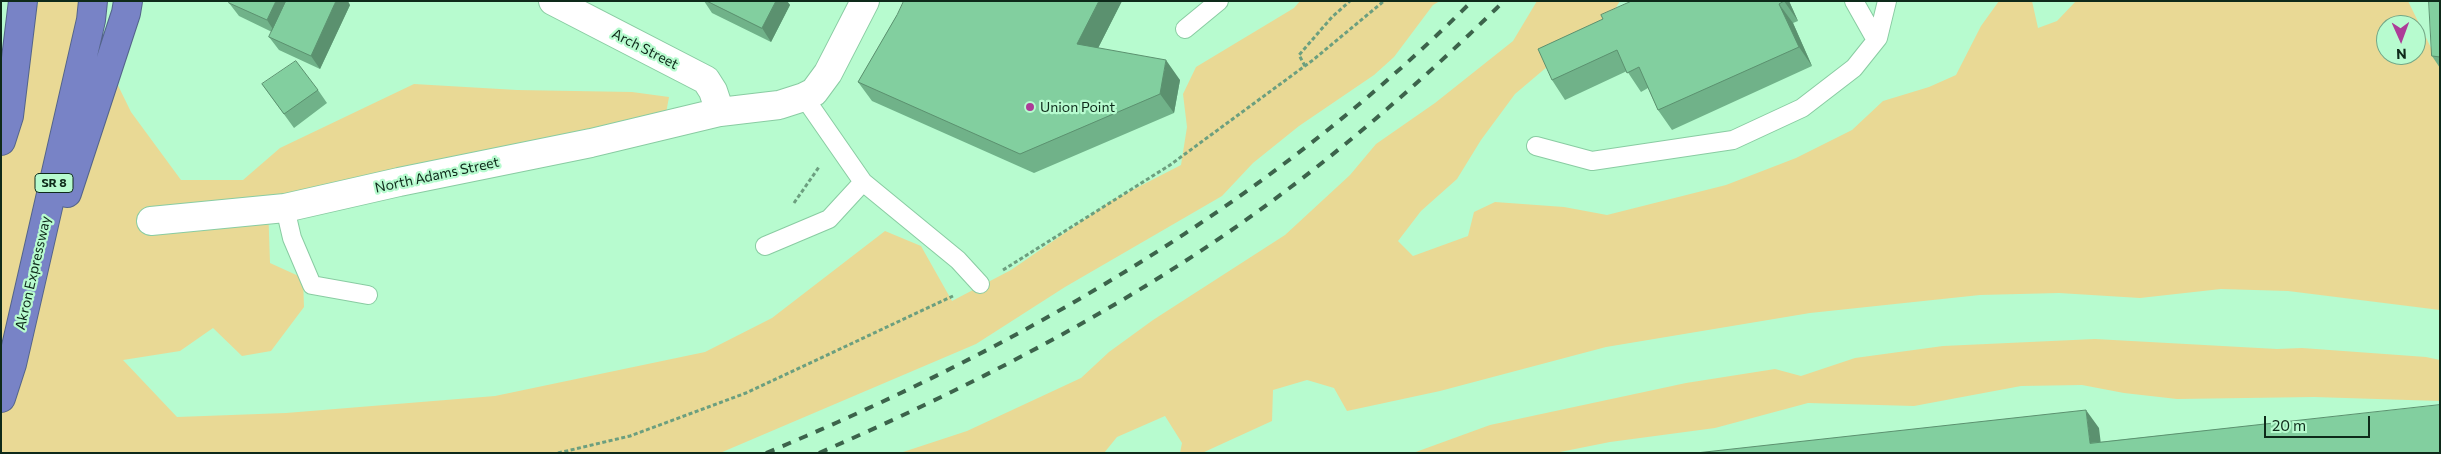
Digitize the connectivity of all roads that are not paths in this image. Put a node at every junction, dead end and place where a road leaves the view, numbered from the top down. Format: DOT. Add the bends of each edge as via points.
graph roads {
  1 [pos="23,1"];
  2 [pos="93,1"];
  3 [pos="128,1"];
  4 [pos="554,1"];
  5 [pos="865,1"];
  6 [pos="1219,1"];
  7 [pos="1854,1"];
  8 [pos="1887,1"];
  9 [pos="1185,29"];
  10 [pos="1876,40"];
  11 [pos="804,97"];
  12 [pos="720,112"];
  13 [pos="1,141"];
  14 [pos="1536,146"];
  15 [pos="863,182"];
  16 [pos="285,208"];
  17 [pos="151,221"];
  18 [pos="765,246"];
  19 [pos="980,284"];
  20 [pos="368,295"];
  21 [pos="12,364"];
  22 [pos="1,398"];
  1 -- 13 [label="highway" via="8,116"];
  2 -- 21 [label="highway, Akron Expressway / SR 8"];
  3 -- 21 [label="highway"];
  4 -- 12 [label="street, Arch Street" via="706,80"];
  5 -- 11 [label="street" via="828,73 814,92"];
  6 -- 9 [label="lane"];
  7 -- 10 [label="lane"];
  8 -- 10 [label="lane"];
  10 -- 14 [label="lane" via="1854,68 1802,108 1733,140 1592,161"];
  11 -- 12 [label="street, North Adams Street" via="779,105"];
  11 -- 15 [label="lane"];
  12 -- 16 [label="street, North Adams Street"];
  15 -- 18 [label="lane" via="829,219"];
  15 -- 19 [label="lane" via="958,260"];
  16 -- 17 [label="street, North Adams Street"];
  16 -- 20 [label="lane" via="292,238 312,285"];
  21 -- 22 [label="highway, Akron Expressway / SR 8"];
}
